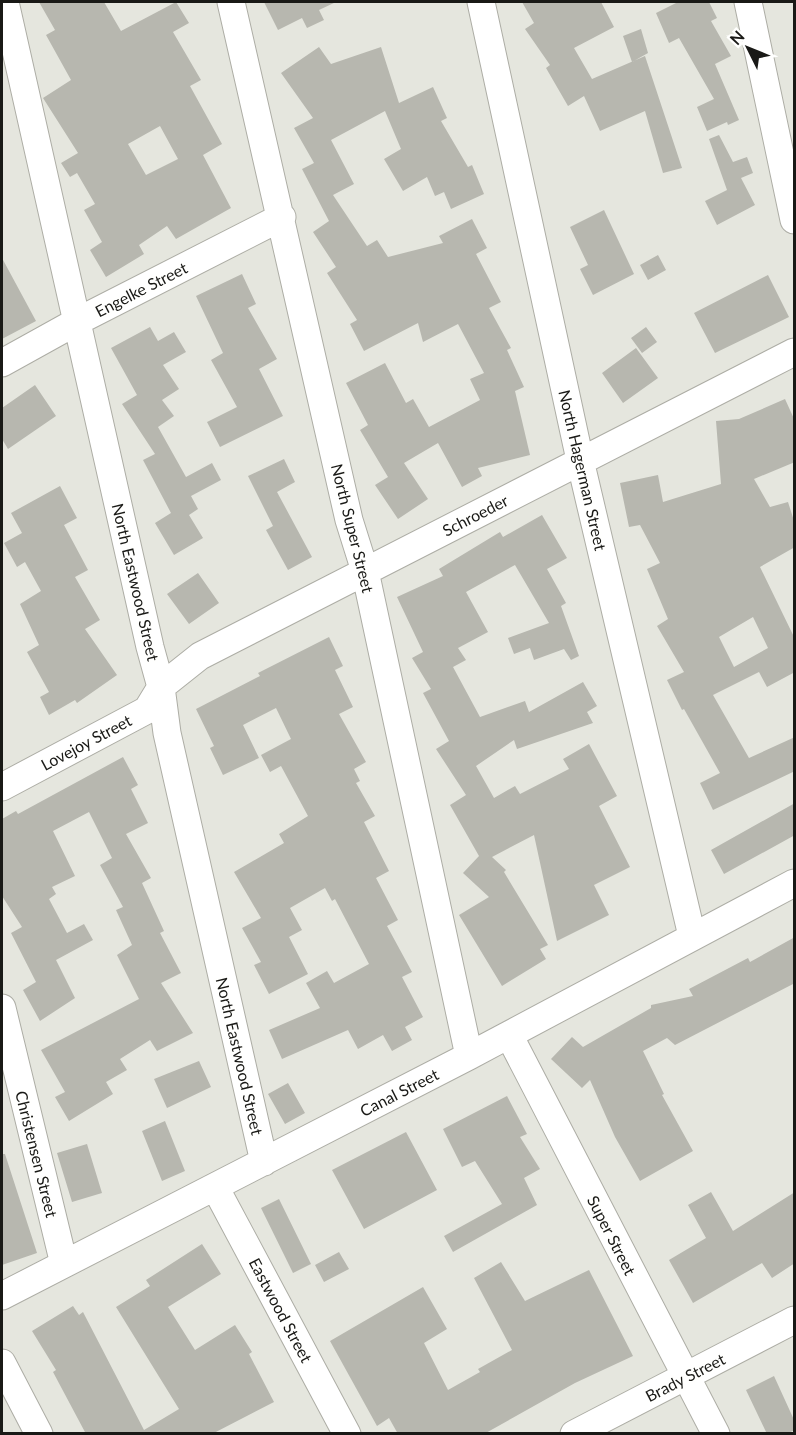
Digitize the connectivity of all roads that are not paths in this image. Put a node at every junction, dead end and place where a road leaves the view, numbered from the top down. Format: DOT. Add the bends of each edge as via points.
graph roads {
  1 [pos="5,2"];
  2 [pos="231,2"];
  3 [pos="481,2"];
  4 [pos="748,2"];
  5 [pos="282,218"];
  6 [pos="795,220"];
  7 [pos="76,322"];
  8 [pos="795,352"];
  9 [pos="2,363"];
  10 [pos="580,460"];
  11 [pos="365,571"];
  12 [pos="161,687"];
  13 [pos="2,787"];
  14 [pos="795,883"];
  15 [pos="692,936"];
  16 [pos="2,1008"];
  17 [pos="509,1035"];
  18 [pos="469,1056"];
  19 [pos="264,1162"];
  20 [pos="215,1187"];
  21 [pos="64,1264"];
  22 [pos="2,1296"];
  23 [pos="795,1320"];
  24 [pos="2,1363"];
  25 [pos="686,1378"];
  26 [pos="339,1431"];
  27 [pos="39,1434"];
  28 [pos="574,1434"];
  29 [pos="716,1434"];
  1 -- 7 [label="street, North Eastwood Street"];
  2 -- 5 [label="street, North Super Street"];
  3 -- 10 [label="street, North Hagerman Street"];
  4 -- 6 [label="street"];
  5 -- 7 [label="street, Engelke Street"];
  5 -- 11 [label="street, North Super Street" via="349,520"];
  7 -- 9 [label="street, Engelke Street"];
  7 -- 12 [label="street, North Eastwood Street"];
  8 -- 10 [label="street, Schroeder"];
  10 -- 11 [label="street, Schroeder"];
  10 -- 15 [label="street, North Hagerman Street"];
  11 -- 12 [label="street, Schroeder" via="200,656"];
  11 -- 18 [label="street, North Super Street"];
  12 -- 13 [label="street, Lovejoy Street" via="147,710"];
  12 -- 19 [label="street, North Eastwood Street" via="167,733"];
  14 -- 15 [label="street, Canal Street"];
  15 -- 17 [label="street, Canal Street"];
  16 -- 21 [label="street, Christensen Street"];
  17 -- 18 [label="street, Canal Street"];
  17 -- 25 [label="street, Super Street"];
  18 -- 19 [label="street, Canal Street"];
  19 -- 20 [label="street, Canal Street"];
  20 -- 21 [label="street, Canal Street"];
  20 -- 26 [label="street, Eastwood Street"];
  21 -- 22 [label="street, Canal Street"];
  23 -- 25 [label="street, Brady Street"];
  24 -- 27 [label="street"];
  25 -- 28 [label="street, Brady Street"];
  25 -- 29 [label="street, Super Street"];
}
